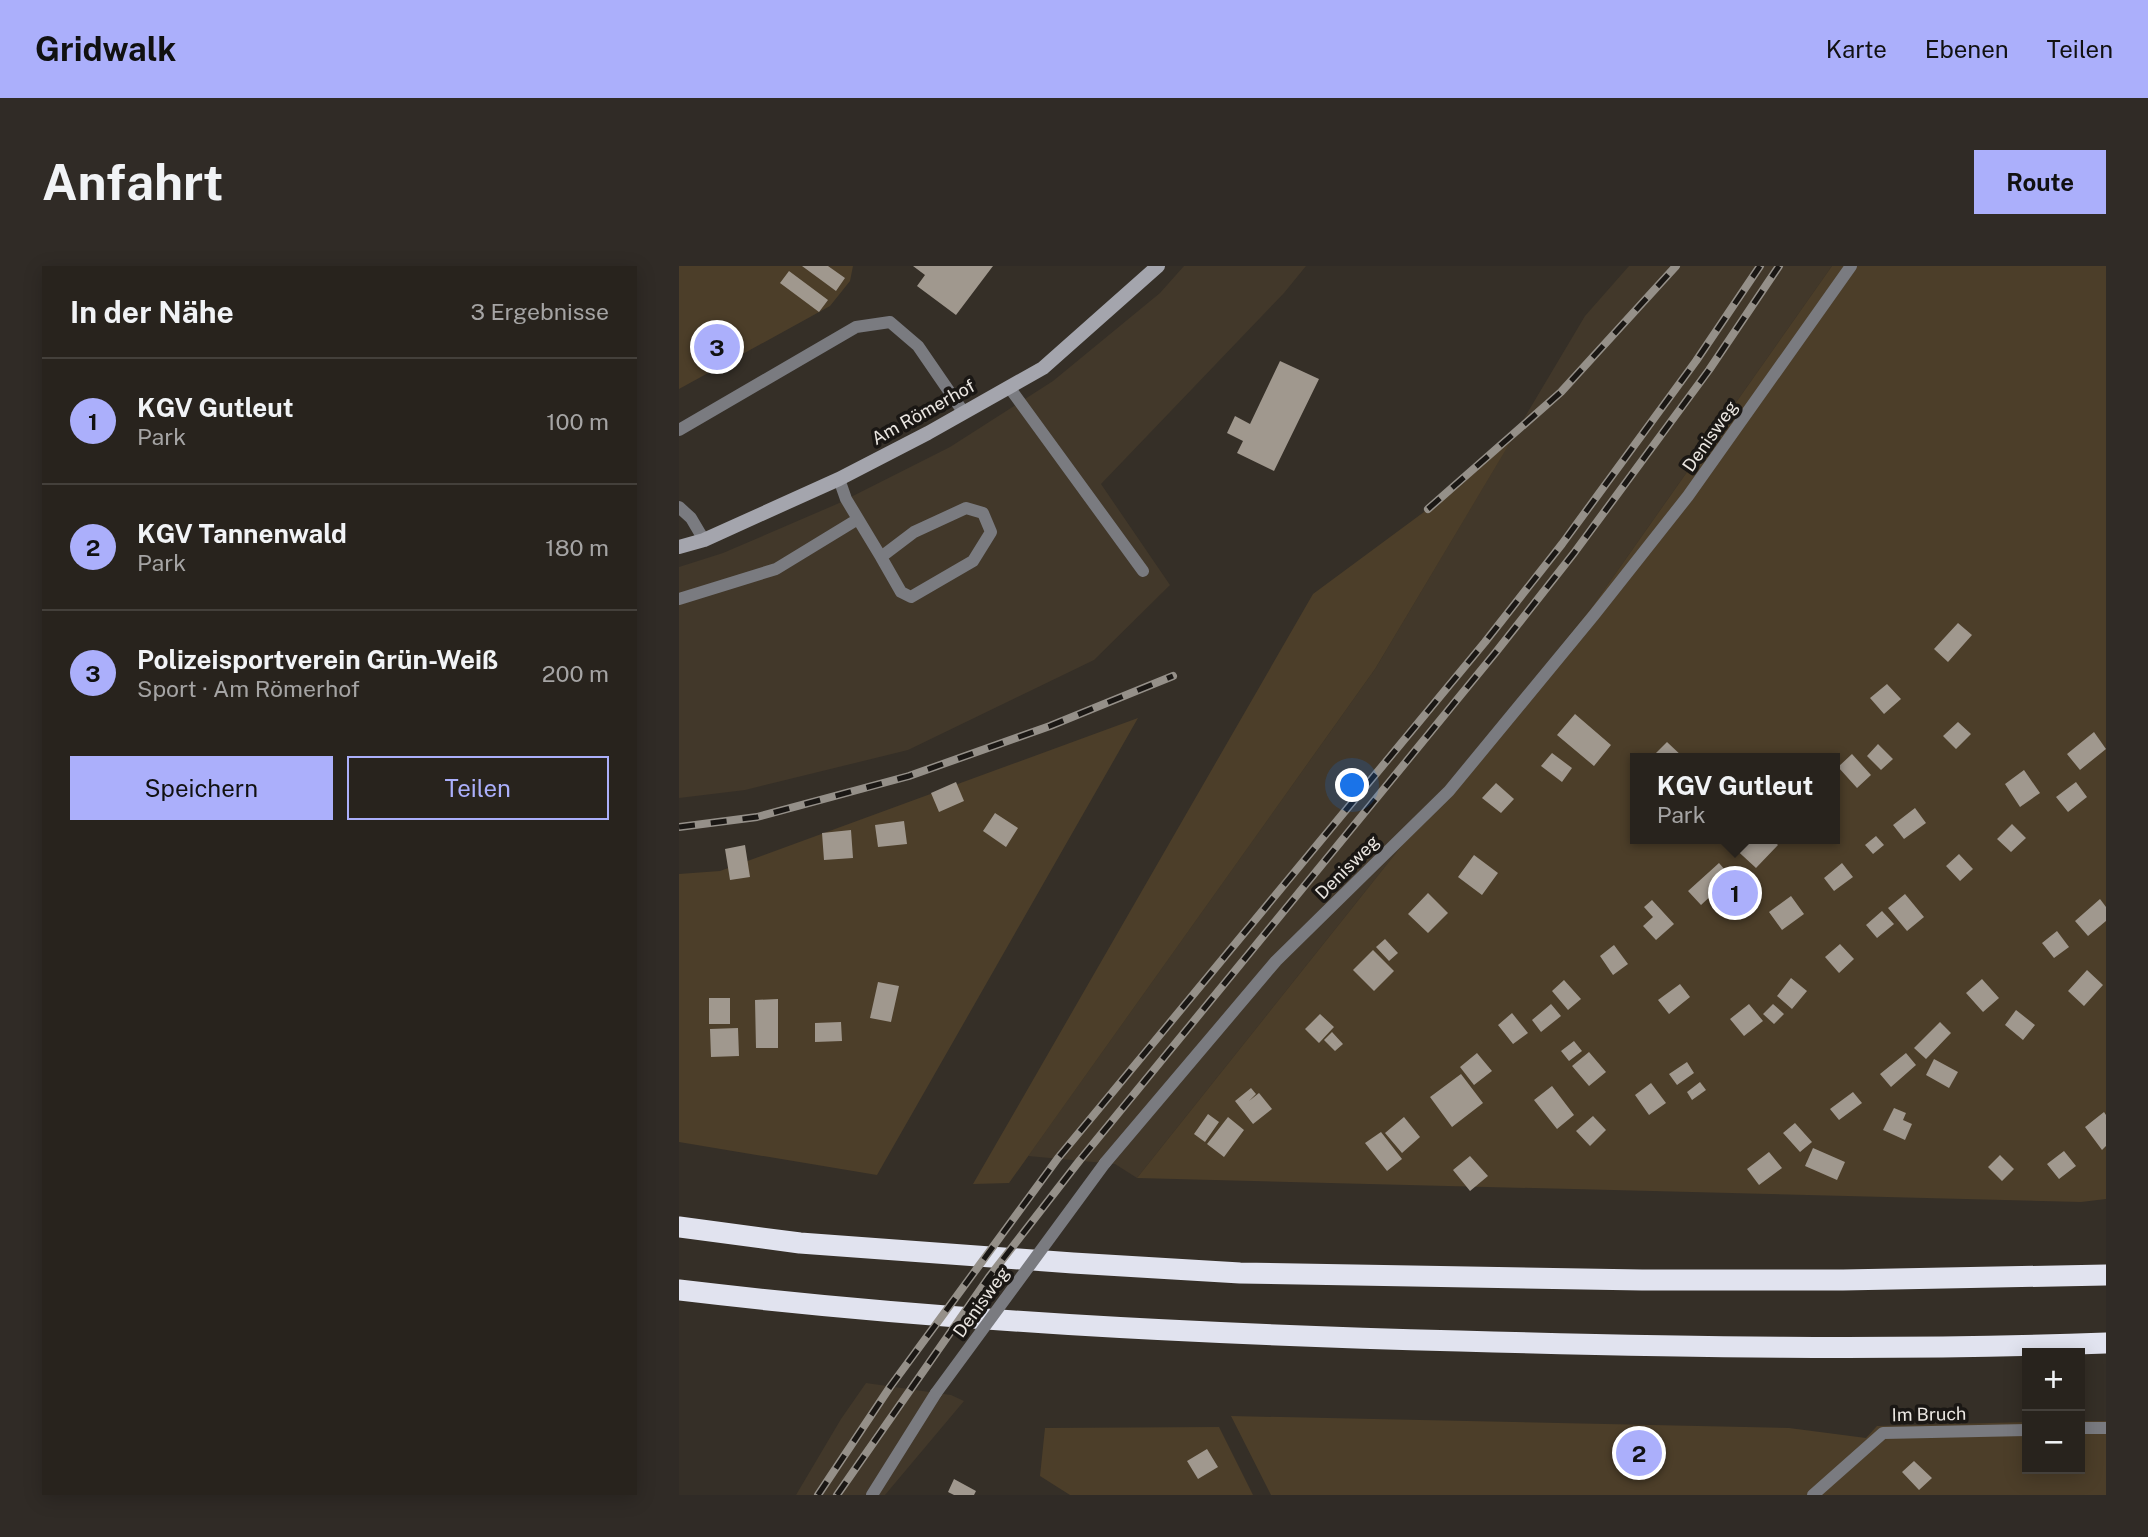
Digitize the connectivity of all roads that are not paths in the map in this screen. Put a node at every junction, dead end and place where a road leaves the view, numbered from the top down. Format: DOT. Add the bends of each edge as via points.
graph roads {
  1 [pos="1158,266"];
  2 [pos="1851,266"];
  3 [pos="1009,387"];
  4 [pos="964,413"];
  5 [pos="679,430"];
  6 [pos="839,480"];
  7 [pos="679,507"];
  8 [pos="858,519"];
  9 [pos="704,540"];
  10 [pos="679,547"];
  11 [pos="881,557"];
  12 [pos="1143,571"];
  13 [pos="679,599"];
  14 [pos="679,1227"];
  15 [pos="2106,1275"];
  16 [pos="679,1290"];
  17 [pos="2106,1343"];
  18 [pos="2085,1428"];
  19 [pos="2106,1428"];
  20 [pos="2022,1430"];
  21 [pos="871,1495"];
  22 [pos="1813,1495"];
  1 -- 3 [label="main road, Am Römerhof" via="1043,368"];
  2 -- 21 [label="lane, Denisweg, bridge" via="1688,496 1449,791 1276,961 1105,1163 936,1393"];
  3 -- 4 [label="main road, Am Römerhof"];
  3 -- 12 [label="lane"];
  4 -- 5 [label="lane" via="918,346 890,322 856,327"];
  4 -- 6 [label="main road, Am Römerhof"];
  6 -- 8 [label="lane"];
  6 -- 9 [label="main road, Am Römerhof"];
  7 -- 9 [label="lane"];
  8 -- 11 [label="lane"];
  8 -- 13 [label="lane" via="776,569"];
  9 -- 10 [label="main road, Am Römerhof"];
  11 -- 11 [label="lane" via="914,532 967,508 983,513 991,532 973,561 911,597 901,593"];
  14 -- 15 [label="highway" via="800,1243 1240,1273 1642,1280"];
  16 -- 17 [label="highway" via="875,1310 1246,1335 1660,1346"];
  18 -- 19 [label="lane"];
  20 -- 22 [label="lane, Im Bruch" via="1883,1433"];
}
